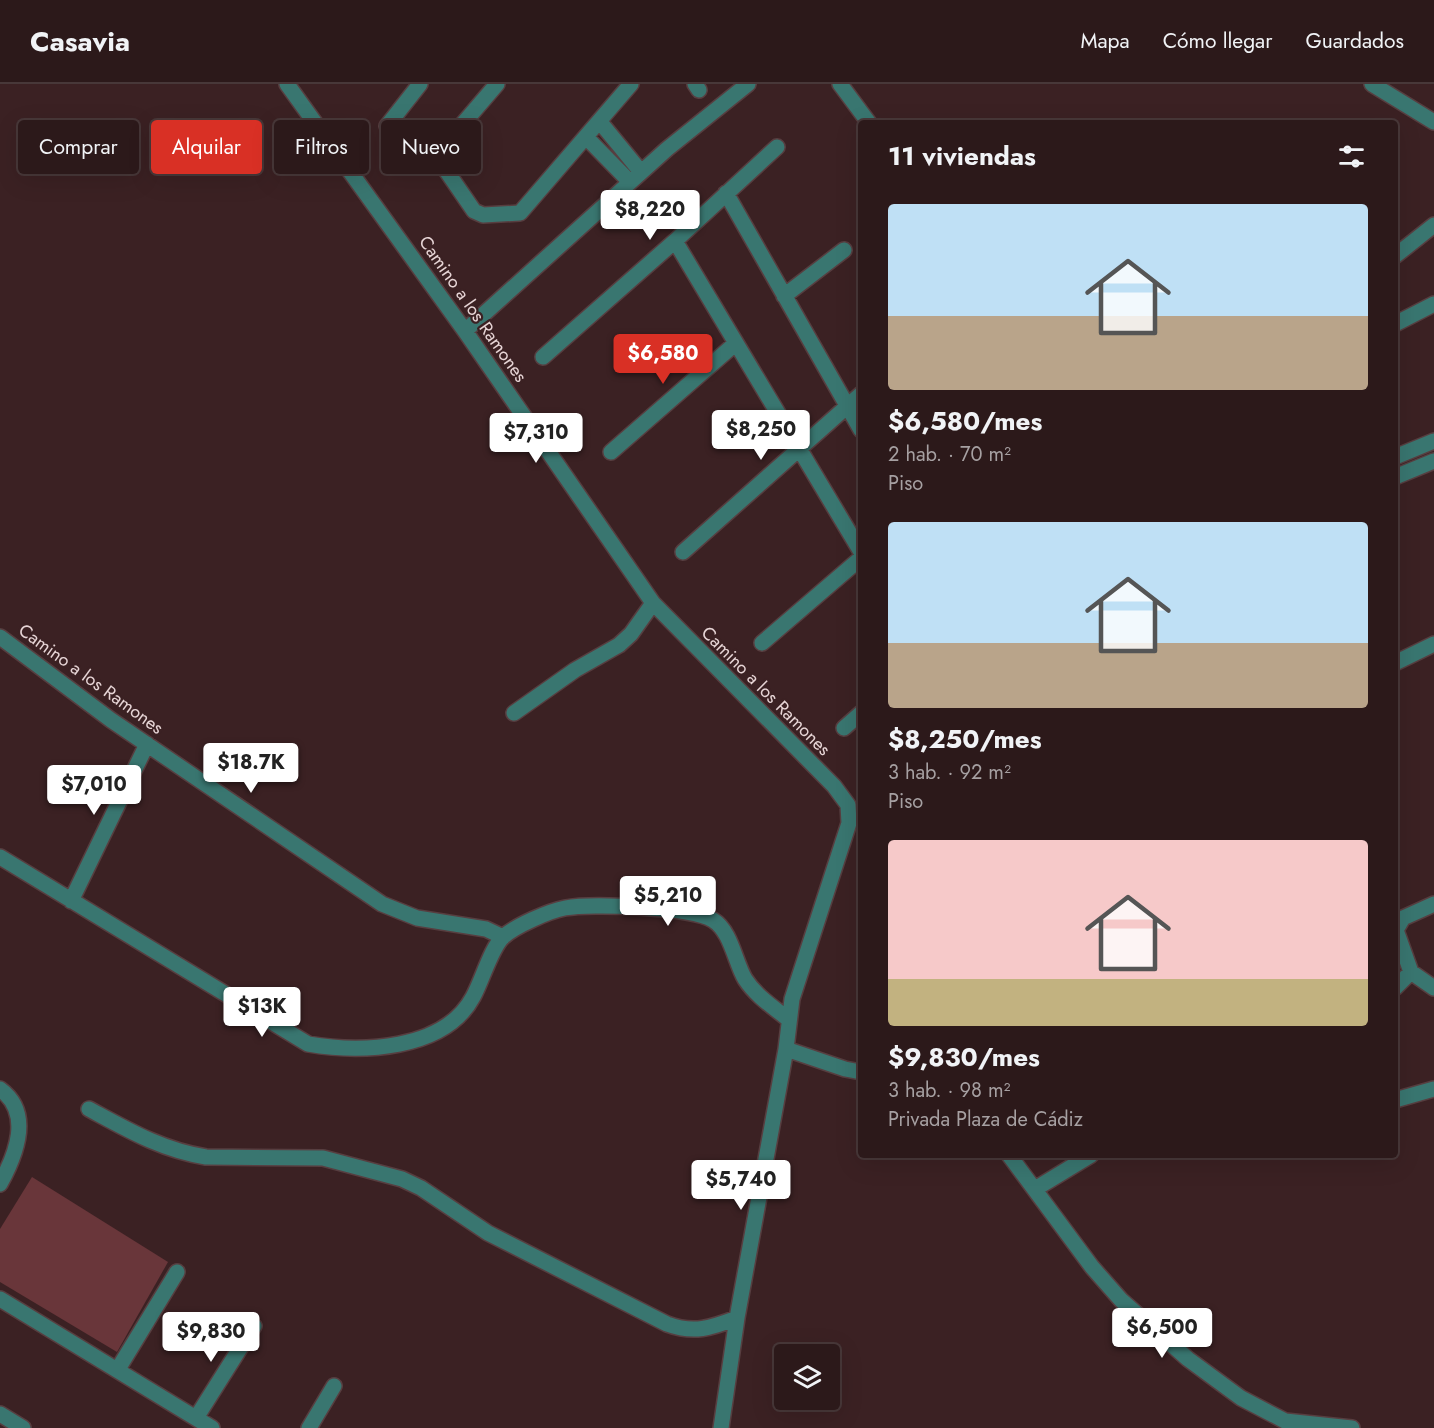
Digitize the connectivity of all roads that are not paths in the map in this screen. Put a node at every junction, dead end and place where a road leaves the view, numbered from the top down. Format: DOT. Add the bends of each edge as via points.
graph roads {
  1 [pos="287,84"];
  2 [pos="420,84"];
  3 [pos="497,84"];
  4 [pos="631,84"];
  5 [pos="748,84"];
  6 [pos="840,84"];
  7 [pos="1372,84"];
  8 [pos="392,120"];
  9 [pos="867,120"];
  10 [pos="600,122"];
  11 [pos="1434,122"];
  12 [pos="586,137"];
  13 [pos="777,147"];
  14 [pos="635,177"];
  15 [pos="726,194"];
  16 [pos="1434,225"];
  17 [pos="675,241"];
  18 [pos="844,250"];
  19 [pos="1398,254"];
  20 [pos="784,296"];
  21 [pos="1434,304"];
  22 [pos="1398,322"];
  23 [pos="465,331"];
  24 [pos="736,343"];
  25 [pos="543,357"];
  26 [pos="858,397"];
  27 [pos="847,406"];
  28 [pos="858,424"];
  29 [pos="1434,441"];
  30 [pos="799,449"];
  31 [pos="611,452"];
  32 [pos="1398,456"];
  33 [pos="1434,461"];
  34 [pos="1398,476"];
  35 [pos="858,547"];
  36 [pos="683,552"];
  37 [pos="858,561"];
  38 [pos="653,603"];
  39 [pos="0,637"];
  40 [pos="762,643"];
  41 [pos="1434,644"];
  42 [pos="1398,662"];
  43 [pos="514,713"];
  44 [pos="858,716"];
  45 [pos="844,728"];
  46 [pos="147,744"];
  47 [pos="0,857"];
  48 [pos="71,901"];
  49 [pos="1434,904"];
  50 [pos="1398,927"];
  51 [pos="1398,936"];
  52 [pos="503,937"];
  53 [pos="1411,972"];
  54 [pos="1398,985"];
  55 [pos="1434,988"];
  56 [pos="788,1019"];
  57 [pos="786,1048"];
  58 [pos="858,1071"];
  59 [pos="1434,1089"];
  60 [pos="2,1091"];
  61 [pos="1398,1099"];
  62 [pos="89,1109"];
  63 [pos="1011,1158"];
  64 [pos="1085,1158"];
  65 [pos="0,1184"];
  66 [pos="1035,1189"];
  67 [pos="177,1272"];
  68 [pos="0,1299"];
  69 [pos="736,1318"];
  70 [pos="254,1326"];
  71 [pos="118,1370"];
  72 [pos="334,1386"];
  73 [pos="0,1414"];
  74 [pos="196,1418"];
  75 [pos="23,1428"];
  76 [pos="212,1428"];
  77 [pos="309,1428"];
  78 [pos="721,1428"];
  79 [pos="1352,1428"];
  1 -- 23 [label="street, Camino a los Ramones"];
  2 -- 8 [label="street"];
  3 -- 12 [label="street" via="442,147 439,156 474,212 520,213"];
  4 -- 10 [label="street"];
  5 -- 14 [label="street"];
  6 -- 9 [label="street"];
  7 -- 11 [label="street"];
  10 -- 12 [label="street"];
  10 -- 14 [label="street"];
  12 -- 14 [label="street"];
  13 -- 15 [label="street"];
  14 -- 23 [label="street"];
  15 -- 17 [label="street"];
  15 -- 20 [label="street"];
  16 -- 19 [label="street"];
  17 -- 24 [label="street"];
  17 -- 25 [label="street"];
  18 -- 20 [label="street"];
  20 -- 27 [label="street"];
  21 -- 22 [label="street"];
  23 -- 38 [label="street, Camino a los Ramones"];
  24 -- 30 [label="street"];
  24 -- 31 [label="street"];
  26 -- 27 [label="street"];
  27 -- 28 [label="street"];
  27 -- 30 [label="street"];
  29 -- 32 [label="street"];
  30 -- 35 [label="street"];
  30 -- 36 [label="street"];
  33 -- 34 [label="street"];
  37 -- 40 [label="street"];
  38 -- 43 [label="street" via="619,645"];
  38 -- 56 [label="street, Camino a los Ramones" via="834,786 848,805 849,823 801,967"];
  39 -- 46 [label="street, Camino a los Ramones"];
  41 -- 42 [label="street"];
  44 -- 45 [label="street"];
  46 -- 48 [label="street"];
  46 -- 52 [label="street, Camino a los Ramones" via="382,904 417,918 486,929"];
  47 -- 48 [label="street"];
  48 -- 52 [label="street" via="286,1033 308,1044 327,1047 413,1042 441,1028 472,1000"];
  49 -- 50 [label="street" via="1404,918"];
  51 -- 53 [label="street"];
  52 -- 56 [label="street" via="566,908 657,910 705,916 723,930 746,980"];
  53 -- 54 [label="street"];
  53 -- 55 [label="street"];
  56 -- 57 [label="street, Camino a los Ramones"];
  57 -- 58 [label="street"];
  57 -- 69 [label="street, Camino a los Ramones"];
  59 -- 61 [label="street"];
  60 -- 65 [label="street" via="15,1106 19,1130 12,1163"];
  62 -- 69 [label="street" via="159,1146 188,1154 323,1158 382,1172 421,1188 488,1233 667,1324 692,1331 706,1330"];
  63 -- 66 [label="street"];
  64 -- 66 [label="street"];
  66 -- 79 [label="street" via="1121,1300 1188,1359 1241,1398 1286,1421"];
  67 -- 71 [label="street"];
  68 -- 71 [label="street"];
  69 -- 78 [label="street, Camino a los Ramones"];
  70 -- 74 [label="street"];
  71 -- 74 [label="street"];
  72 -- 77 [label="street"];
  73 -- 75 [label="street"];
  74 -- 76 [label="street"];
}
